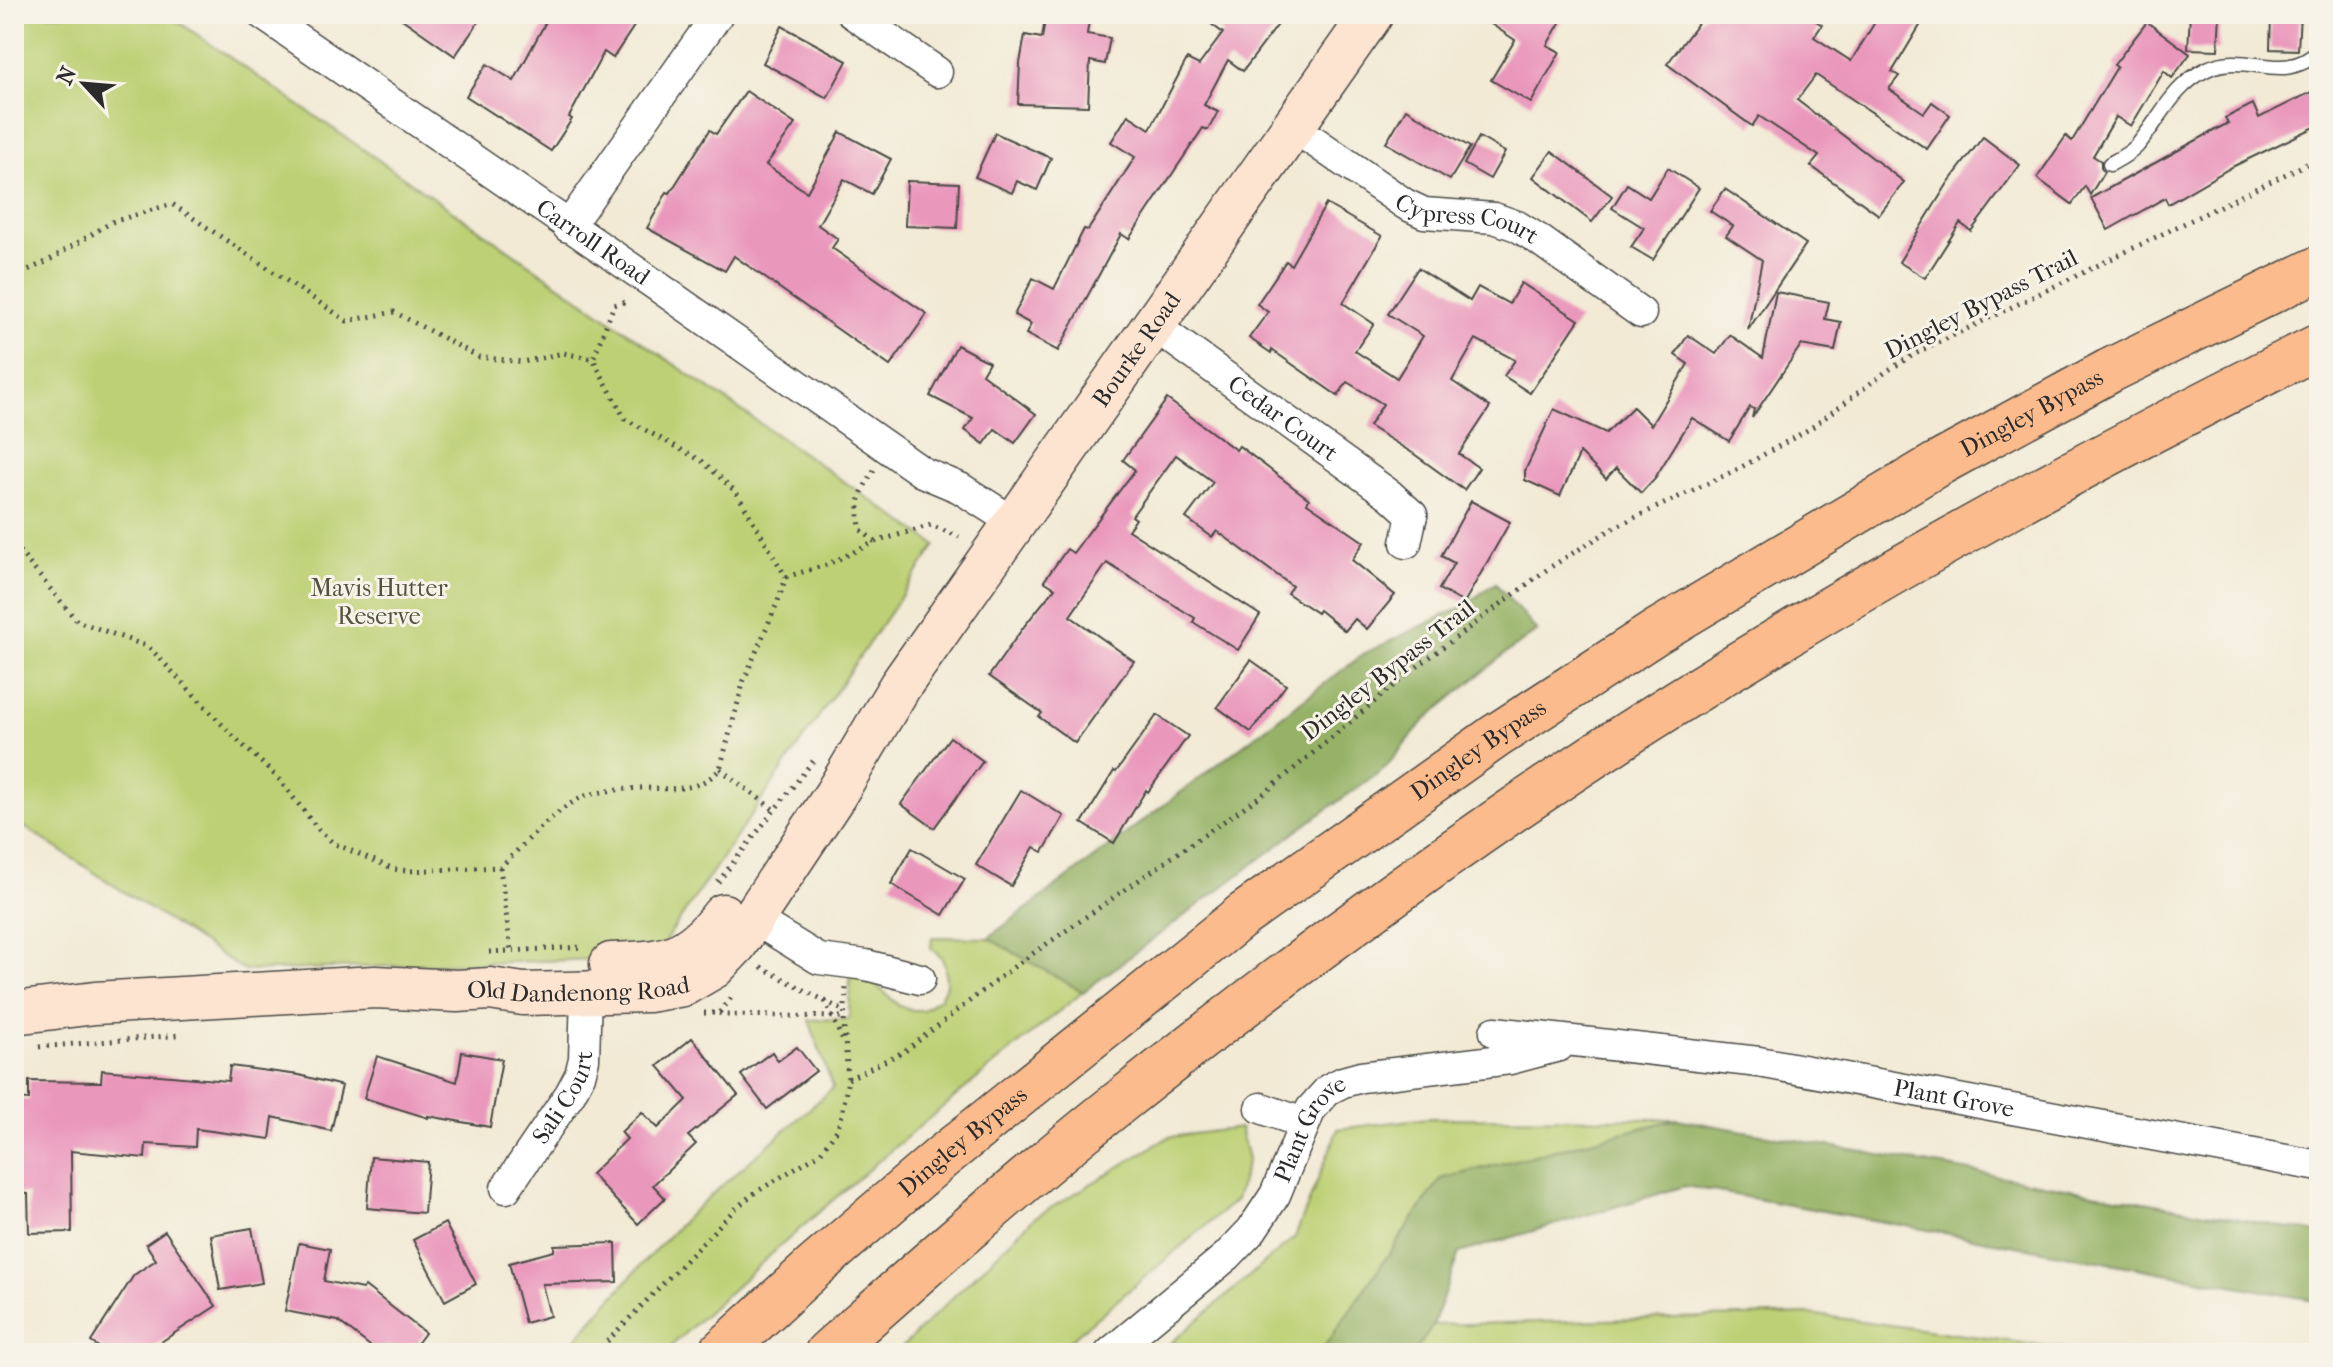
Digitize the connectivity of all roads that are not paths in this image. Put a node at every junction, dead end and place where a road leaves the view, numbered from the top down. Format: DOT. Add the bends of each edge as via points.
graph roads {
  1 [pos="262,14"];
  2 [pos="718,14"];
  3 [pos="853,14"];
  4 [pos="1372,14"];
  5 [pos="2319,51"];
  6 [pos="937,72"];
  7 [pos="1292,126"];
  8 [pos="2110,164"];
  9 [pos="568,227"];
  10 [pos="2319,268"];
  11 [pos="1641,313"];
  12 [pos="1153,325"];
  13 [pos="2319,346"];
  14 [pos="1416,522"];
  15 [pos="995,530"];
  16 [pos="734,902"];
  17 [pos="587,968"];
  18 [pos="920,979"];
  19 [pos="14,1013"];
  20 [pos="1495,1032"];
  21 [pos="1586,1043"];
  22 [pos="1261,1108"];
  23 [pos="1303,1123"];
  24 [pos="2319,1166"];
  25 [pos="506,1188"];
  26 [pos="720,1353"];
  27 [pos="827,1353"];
  28 [pos="1110,1353"];
  1 -- 9 [label="street, Carroll Road"];
  2 -- 9 [label="street"];
  3 -- 6 [label="street"];
  4 -- 7 [label="main road, Bourke Road"];
  5 -- 8 [label="lane" via="2305,63 2287,68 2238,62 2203,71 2174,94 2133,150"];
  7 -- 11 [label="street, Cypress Court" via="1424,213 1494,218 1517,226"];
  7 -- 12 [label="main road, Bourke Road"];
  9 -- 15 [label="street, Carroll Road" via="887,447 922,472 942,496"];
  10 -- 26 [label="highway, Dingley Bypass" via="2121,365 1936,465 1656,632 1496,736 1243,915 941,1158"];
  12 -- 14 [label="street, Cedar Court" via="1390,495"];
  12 -- 15 [label="main road, Bourke Road"];
  13 -- 27 [label="highway" via="2100,457 1871,584 1513,810 1112,1108"];
  15 -- 16 [label="main road, Bourke Road" via="900,686 817,782"];
  16 -- 17 [label="main road, Old Dandenong Road" via="688,950 678,971 648,963"];
  16 -- 18 [label="street" via="819,959"];
  17 -- 19 [label="main road, Old Dandenong Road" via="523,994 375,987 95,1003"];
  17 -- 25 [label="street, Sali Court" via="580,1075"];
  20 -- 21 [label="street, Plant Grove"];
  21 -- 23 [label="street, Plant Grove" via="1510,1059 1349,1080 1329,1089"];
  21 -- 24 [label="street, Plant Grove" via="1759,1062"];
  22 -- 23 [label="street"];
  23 -- 28 [label="street, Plant Grove" via="1275,1195 1251,1231"];
}
